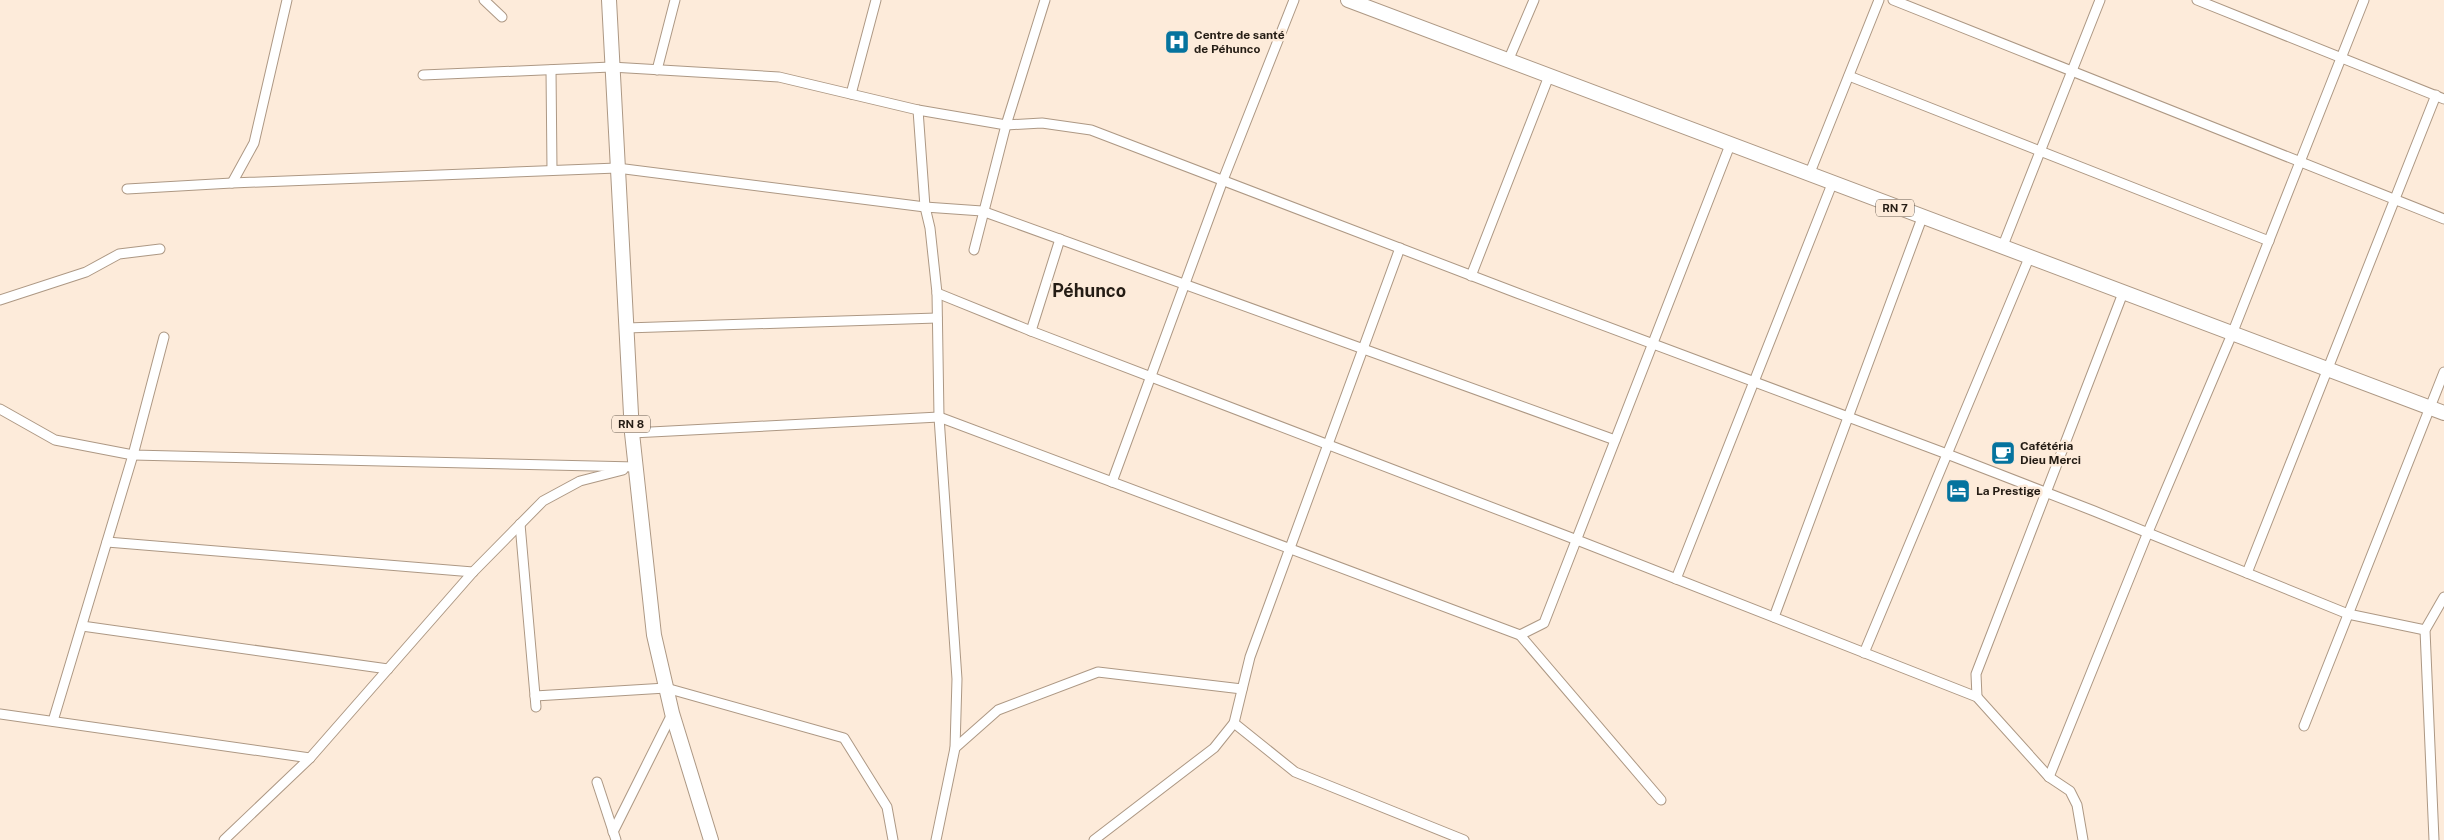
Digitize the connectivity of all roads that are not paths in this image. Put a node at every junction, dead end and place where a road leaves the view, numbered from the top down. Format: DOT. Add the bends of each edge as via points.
graph roads {
  1 [pos="287,0"];
  2 [pos="484,0"];
  3 [pos="608,0"];
  4 [pos="674,0"];
  5 [pos="876,0"];
  6 [pos="1045,0"];
  7 [pos="1294,0"];
  8 [pos="1348,0"];
  9 [pos="1534,0"];
  10 [pos="1878,0"];
  11 [pos="1893,0"];
  12 [pos="2100,0"];
  13 [pos="2197,0"];
  14 [pos="2364,0"];
  15 [pos="502,17"];
  16 [pos="2341,58"];
  17 [pos="1508,61"];
  18 [pos="611,67"];
  19 [pos="551,70"];
  20 [pos="657,70"];
  21 [pos="2072,71"];
  22 [pos="423,75"];
  23 [pos="1549,76"];
  24 [pos="1849,76"];
  25 [pos="851,94"];
  26 [pos="2440,97"];
  27 [pos="918,110"];
  28 [pos="1006,125"];
  29 [pos="1730,145"];
  30 [pos="2040,151"];
  31 [pos="2300,162"];
  32 [pos="617,168"];
  33 [pos="552,170"];
  34 [pos="1809,175"];
  35 [pos="1224,180"];
  36 [pos="232,183"];
  37 [pos="1832,184"];
  38 [pos="127,189"];
  39 [pos="2394,200"];
  40 [pos="925,207"];
  41 [pos="982,211"];
  42 [pos="1922,218"];
  43 [pos="2444,219"];
  44 [pos="1060,239"];
  45 [pos="2269,240"];
  46 [pos="1400,248"];
  47 [pos="2002,248"];
  48 [pos="160,249"];
  49 [pos="974,250"];
  50 [pos="2029,258"];
  51 [pos="1471,276"];
  52 [pos="1185,284"];
  53 [pos="937,293"];
  54 [pos="2122,293"];
  55 [pos="0,300"];
  56 [pos="937,318"];
  57 [pos="626,328"];
  58 [pos="1031,331"];
  59 [pos="2232,334"];
  60 [pos="164,337"];
  61 [pos="1653,344"];
  62 [pos="1363,349"];
  63 [pos="2328,369"];
  64 [pos="2444,372"];
  65 [pos="1150,377"];
  66 [pos="1754,382"];
  67 [pos="2430,408"];
  68 [pos="0,409"];
  69 [pos="2444,413"];
  70 [pos="939,417"];
  71 [pos="1848,417"];
  72 [pos="632,432"];
  73 [pos="1616,440"];
  74 [pos="1328,445"];
  75 [pos="133,454"];
  76 [pos="1947,454"];
  77 [pos="636,467"];
  78 [pos="1112,482"];
  79 [pos="2047,492"];
  80 [pos="520,524"];
  81 [pos="2148,532"];
  82 [pos="1576,540"];
  83 [pos="107,542"];
  84 [pos="1290,548"];
  85 [pos="473,572"];
  86 [pos="2247,573"];
  87 [pos="1676,579"];
  88 [pos="2444,597"];
  89 [pos="2348,614"];
  90 [pos="1774,617"];
  91 [pos="82,626"];
  92 [pos="2425,630"];
  93 [pos="1520,635"];
  94 [pos="1864,653"];
  95 [pos="388,669"];
  96 [pos="666,688"];
  97 [pos="1242,689"];
  98 [pos="535,696"];
  99 [pos="1977,697"];
  100 [pos="536,707"];
  101 [pos="672,713"];
  102 [pos="0,714"];
  103 [pos="53,721"];
  104 [pos="1234,722"];
  105 [pos="2304,726"];
  106 [pos="955,748"];
  107 [pos="310,758"];
  108 [pos="2050,777"];
  109 [pos="597,782"];
  110 [pos="1661,800"];
  111 [pos="615,836"];
  112 [pos="224,840"];
  113 [pos="711,840"];
  114 [pos="893,840"];
  115 [pos="936,840"];
  116 [pos="1094,840"];
  117 [pos="1464,840"];
  118 [pos="2083,840"];
  119 [pos="2434,840"];
  1 -- 36 [label="street" via="254,143"];
  2 -- 15 [label="street"];
  3 -- 18 [label="main road, RN 8"];
  4 -- 20 [label="street"];
  5 -- 25 [label="street"];
  6 -- 28 [label="street"];
  7 -- 35 [label="street"];
  8 -- 17 [label="main road, RN 7"];
  9 -- 17 [label="street"];
  10 -- 24 [label="street"];
  11 -- 21 [label="street"];
  12 -- 21 [label="street"];
  13 -- 16 [label="street"];
  14 -- 16 [label="street"];
  16 -- 26 [label="street"];
  16 -- 31 [label="street"];
  17 -- 23 [label="main road, RN 7"];
  18 -- 19 [label="street"];
  18 -- 20 [label="street"];
  18 -- 32 [label="main road, RN 8"];
  19 -- 22 [label="street"];
  19 -- 33 [label="street"];
  20 -- 25 [label="street" via="779,77"];
  21 -- 30 [label="street"];
  21 -- 31 [label="street"];
  23 -- 29 [label="main road, RN 7"];
  23 -- 51 [label="street"];
  24 -- 30 [label="street"];
  24 -- 34 [label="street"];
  25 -- 27 [label="street"];
  26 -- 39 [label="street"];
  27 -- 28 [label="street"];
  27 -- 40 [label="street"];
  28 -- 35 [label="street" via="1042,123 1091,130"];
  28 -- 41 [label="street"];
  29 -- 34 [label="main road, RN 7"];
  29 -- 61 [label="street"];
  30 -- 45 [label="street"];
  30 -- 47 [label="street"];
  31 -- 39 [label="street"];
  31 -- 45 [label="street"];
  32 -- 33 [label="street"];
  32 -- 40 [label="street"];
  32 -- 57 [label="main road, RN 8"];
  33 -- 36 [label="street"];
  34 -- 37 [label="main road, RN 7"];
  35 -- 46 [label="street"];
  35 -- 52 [label="street"];
  36 -- 38 [label="street"];
  37 -- 42 [label="main road, RN 7"];
  37 -- 66 [label="street"];
  39 -- 43 [label="street"];
  39 -- 63 [label="street"];
  40 -- 41 [label="street"];
  40 -- 53 [label="street"];
  41 -- 44 [label="street"];
  41 -- 49 [label="street"];
  42 -- 47 [label="main road, RN 7"];
  42 -- 71 [label="street"];
  44 -- 52 [label="street"];
  44 -- 58 [label="street"];
  45 -- 59 [label="street"];
  46 -- 51 [label="street"];
  46 -- 62 [label="street"];
  47 -- 50 [label="main road, RN 7"];
  48 -- 55 [label="street" via="119,254 86,272"];
  50 -- 54 [label="main road, RN 7"];
  50 -- 76 [label="street"];
  51 -- 61 [label="street"];
  52 -- 62 [label="street"];
  52 -- 65 [label="street"];
  53 -- 56 [label="street"];
  53 -- 58 [label="street"];
  54 -- 59 [label="main road, RN 7"];
  54 -- 79 [label="street"];
  56 -- 57 [label="street"];
  56 -- 70 [label="street"];
  57 -- 72 [label="main road, RN 8"];
  58 -- 65 [label="street"];
  59 -- 63 [label="main road, RN 7"];
  59 -- 81 [label="street"];
  60 -- 75 [label="street"];
  61 -- 66 [label="street"];
  61 -- 73 [label="street"];
  62 -- 73 [label="street"];
  62 -- 74 [label="street"];
  63 -- 67 [label="main road, RN 7"];
  63 -- 86 [label="street"];
  64 -- 67 [label="street"];
  65 -- 74 [label="street"];
  65 -- 78 [label="street"];
  66 -- 71 [label="street"];
  66 -- 87 [label="street"];
  67 -- 69 [label="main road, RN 7"];
  67 -- 89 [label="street"];
  68 -- 75 [label="street" via="55,440"];
  70 -- 72 [label="street"];
  70 -- 78 [label="street"];
  70 -- 106 [label="street" via="957,679"];
  71 -- 76 [label="street"];
  71 -- 90 [label="street"];
  72 -- 77 [label="main road, RN 8"];
  73 -- 82 [label="street"];
  74 -- 82 [label="street"];
  74 -- 84 [label="street"];
  75 -- 77 [label="street"];
  75 -- 83 [label="street"];
  76 -- 79 [label="street"];
  76 -- 94 [label="street"];
  77 -- 80 [label="street" via="580,481 543,501"];
  77 -- 96 [label="main road, RN 8" via="654,635"];
  78 -- 84 [label="street"];
  79 -- 81 [label="street"];
  79 -- 99 [label="street" via="1976,674"];
  80 -- 85 [label="street"];
  80 -- 98 [label="street"];
  81 -- 86 [label="street"];
  81 -- 108 [label="street"];
  82 -- 87 [label="street"];
  82 -- 93 [label="street" via="1544,623"];
  83 -- 85 [label="street"];
  83 -- 91 [label="street"];
  84 -- 93 [label="street"];
  84 -- 97 [label="street" via="1250,657"];
  85 -- 95 [label="street"];
  86 -- 89 [label="street"];
  87 -- 90 [label="street"];
  88 -- 92 [label="street"];
  89 -- 92 [label="street"];
  89 -- 105 [label="street"];
  90 -- 94 [label="street"];
  91 -- 95 [label="street"];
  91 -- 103 [label="street"];
  92 -- 119 [label="street"];
  93 -- 110 [label="street"];
  94 -- 99 [label="street"];
  95 -- 107 [label="street"];
  96 -- 98 [label="street"];
  96 -- 101 [label="main road, RN 8"];
  96 -- 114 [label="street" via="844,738 888,807"];
  97 -- 104 [label="street"];
  97 -- 106 [label="street" via="1098,672 998,710"];
  98 -- 100 [label="street"];
  99 -- 108 [label="street"];
  101 -- 111 [label="street"];
  101 -- 113 [label="main road, RN 8"];
  102 -- 103 [label="street"];
  103 -- 107 [label="street"];
  104 -- 116 [label="street" via="1214,748"];
  104 -- 117 [label="street" via="1295,772"];
  106 -- 115 [label="street"];
  107 -- 112 [label="street"];
  108 -- 118 [label="street" via="2070,791 2078,805"];
  109 -- 111 [label="street"];
}
